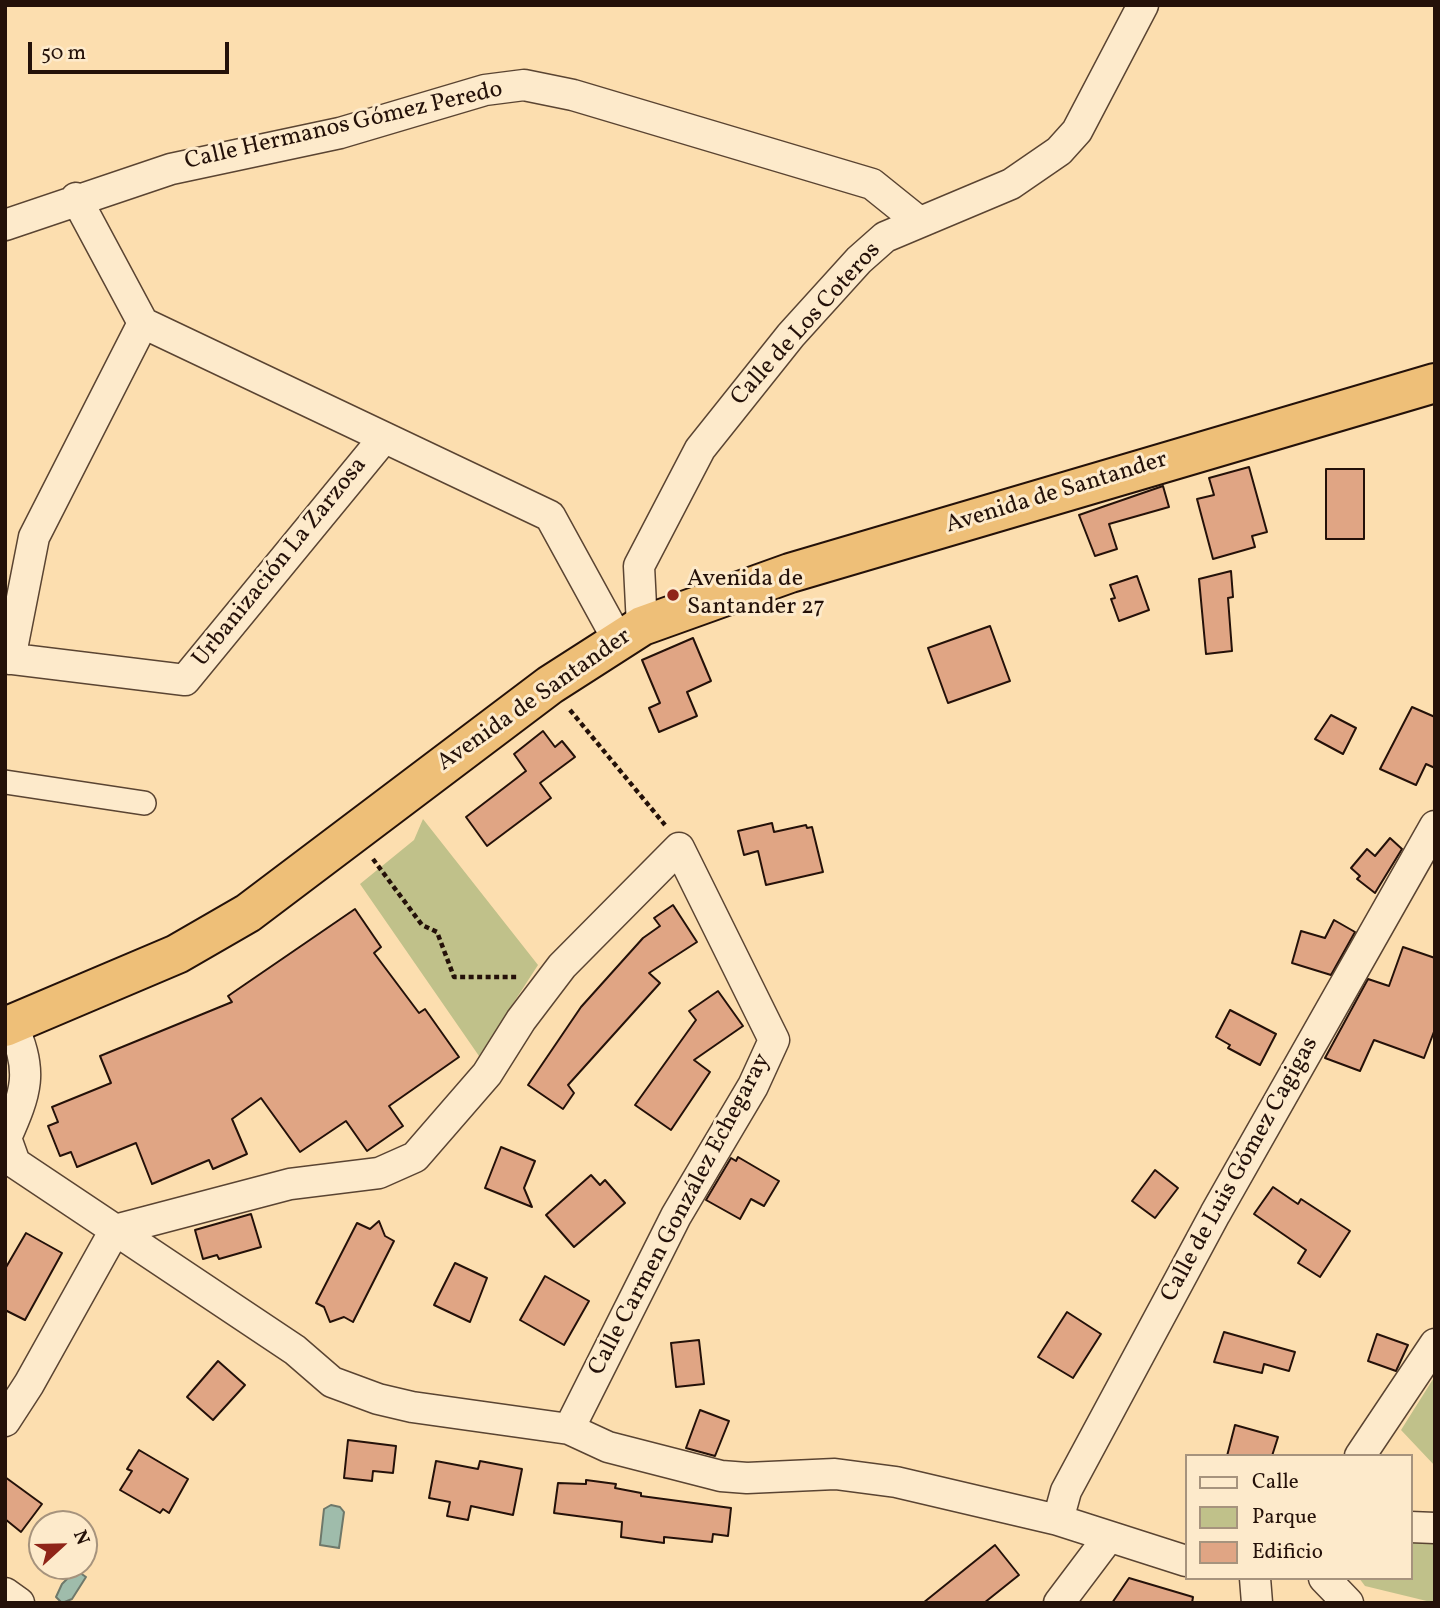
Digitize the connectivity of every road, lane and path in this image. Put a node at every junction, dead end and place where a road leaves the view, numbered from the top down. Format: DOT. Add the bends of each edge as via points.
graph roads {
  1 [pos="1143,5"];
  2 [pos="76,198"];
  3 [pos="918,221"];
  4 [pos="5,225"];
  5 [pos="144,323"];
  6 [pos="1435,383"];
  7 [pos="383,439"];
  8 [pos="630,633"];
  9 [pos="8,659"];
  10 [pos="550,685"];
  11 [pos="5,782"];
  12 [pos="144,803"];
  13 [pos="1435,826"];
  14 [pos="354,833"];
  15 [pos="679,848"];
  16 [pos="542,992"];
  17 [pos="9,1026"];
  18 [pos="115,1230"];
  19 [pos="1435,1344"];
  20 [pos="5,1420"];
  21 [pos="569,1429"];
  22 [pos="1361,1454"];
  23 [pos="1058,1520"];
  24 [pos="1412,1527"];
  25 [pos="1435,1528"];
  26 [pos="1108,1538"];
  27 [pos="1184,1560"];
  28 [pos="1255,1580"];
  29 [pos="1326,1580"];
  30 [pos="5,1593"];
  31 [pos="19,1603"];
  32 [pos="1059,1603"];
  33 [pos="1257,1603"];
  34 [pos="1348,1603"];
  1 -- 3 [label="street, Calle de Los Coteros" via="1077,131 1059,151 1011,184"];
  2 -- 3 [label="street, Calle Hermanos Gómez Peredo" via="172,169 287,146 485,90 524,85 573,95 872,184"];
  2 -- 4 [label="street, Calle Hermanos Gómez Peredo"];
  2 -- 5 [label="street"];
  3 -- 8 [label="street, Calle de Los Coteros" via="885,237 859,260 791,335 700,449 639,566"];
  5 -- 7 [label="street, Urbanización La Zarzosa"];
  5 -- 9 [label="street, Urbanización La Zarzosa" via="34,537"];
  6 -- 8 [label="highway, Avenida de Santander" via="790,573"];
  7 -- 8 [label="street, Urbanización La Zarzosa" via="550,516"];
  7 -- 9 [label="street, Urbanización La Zarzosa" via="185,680"];
  8 -- 10 [label="highway, Avenida de Santander"];
  10 -- 14 [label="highway, Avenida de Santander"];
  10 -- 15 [label="path"];
  11 -- 12 [label="street"];
  13 -- 23 [label="street, Calle de Luis Gómez Cagigas" via="1215,1214 1066,1491"];
  14 -- 16 [label="path" via="422,925 437,932 454,977 520,976"];
  14 -- 17 [label="highway, Avenida de Santander" via="248,913 177,954"];
  15 -- 16 [label="street"];
  15 -- 21 [label="street, Calle Carmen González Echegaray" via="774,1040 753,1086 676,1216"];
  16 -- 18 [label="street" via="487,1074 415,1157 379,1174 290,1184"];
  17 -- 18 [label="street" via="22,1046 27,1070 22,1101 6,1138 10,1154 15,1163"];
  18 -- 20 [label="street"];
  18 -- 21 [label="street" via="295,1350 332,1382 412,1407"];
  19 -- 22 [label="street"];
  21 -- 23 [label="street" via="608,1447 721,1476 865,1476"];
  23 -- 26 [label="street"];
  24 -- 25 [label="street"];
  26 -- 27 [label="street"];
  26 -- 32 [label="street"];
  28 -- 33 [label="street"];
  29 -- 34 [label="street"];
  30 -- 31 [label="street"];
}
